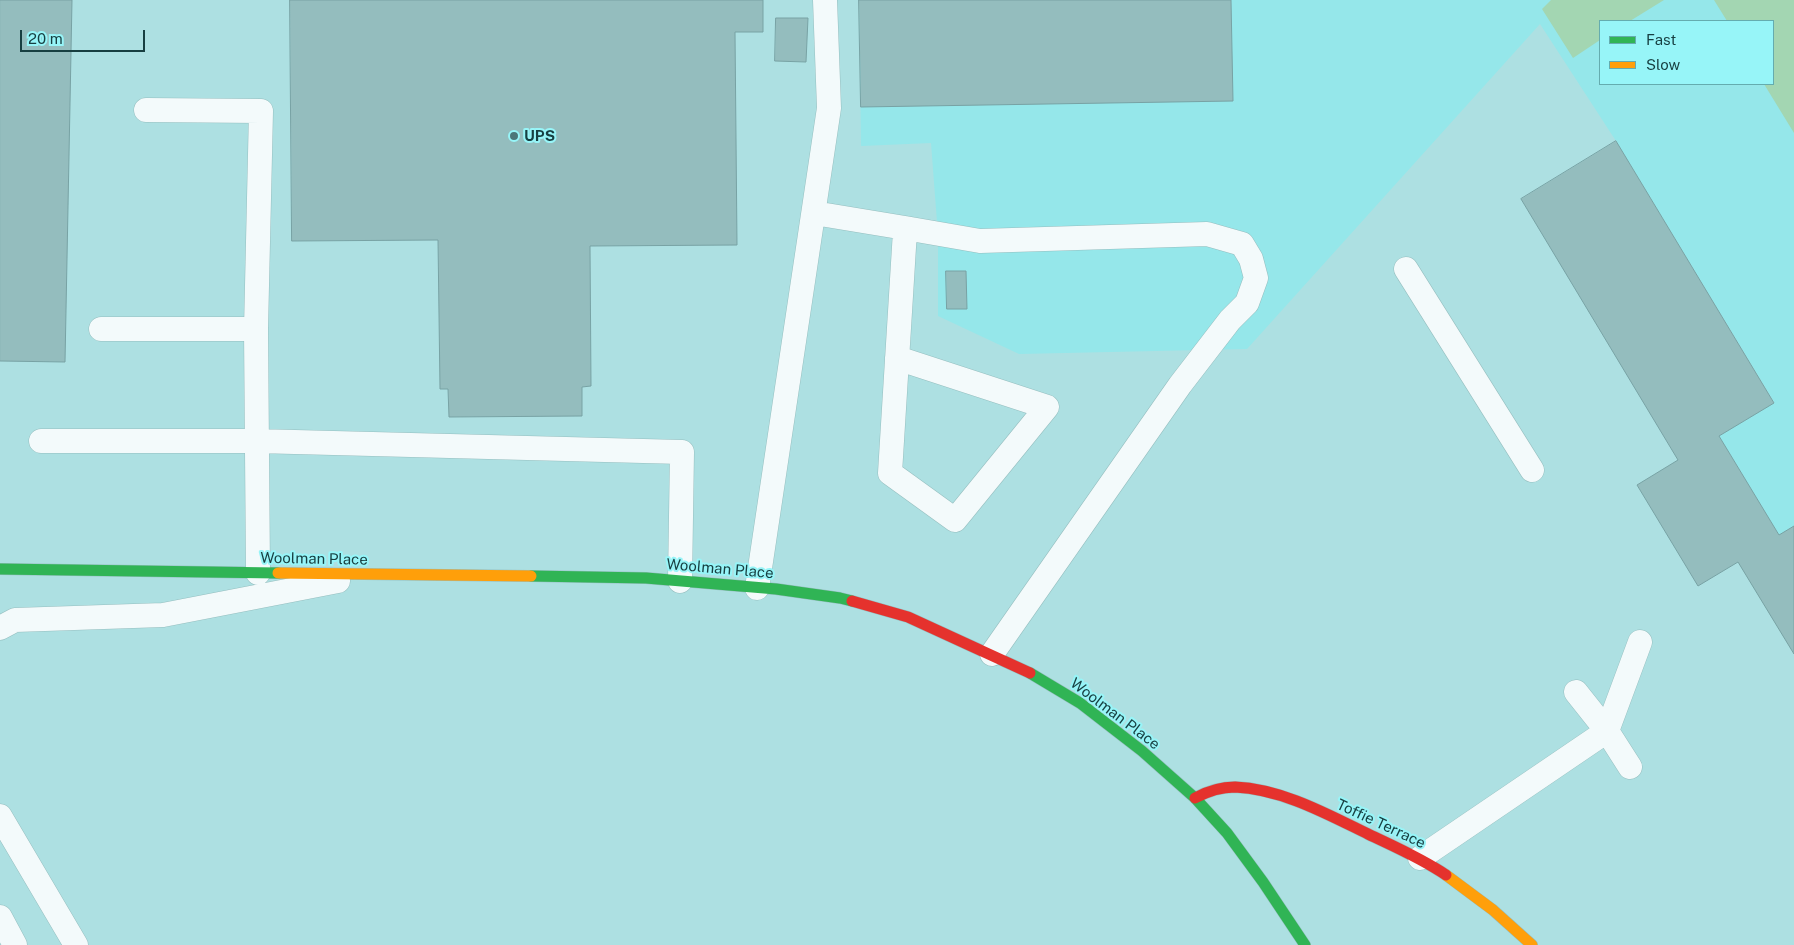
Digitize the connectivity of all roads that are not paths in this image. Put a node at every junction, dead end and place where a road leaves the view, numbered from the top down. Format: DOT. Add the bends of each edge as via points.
graph roads {
  1 [pos="825,0"];
  2 [pos="146,110"];
  3 [pos="814,213"];
  4 [pos="905,228"];
  5 [pos="1406,269"];
  6 [pos="101,328"];
  7 [pos="256,329"];
  8 [pos="897,358"];
  9 [pos="41,441"];
  10 [pos="256,441"];
  11 [pos="1532,470"];
  12 [pos="0,569"];
  13 [pos="258,573"];
  14 [pos="370,575"];
  15 [pos="680,581"];
  16 [pos="757,588"];
  17 [pos="0,628"];
  18 [pos="1640,642"];
  19 [pos="992,654"];
  20 [pos="1576,692"];
  21 [pos="1607,730"];
  22 [pos="1630,767"];
  23 [pos="1194,798"];
  24 [pos="0,816"];
  25 [pos="1420,858"];
  26 [pos="0,916"];
  27 [pos="15,945"];
  28 [pos="76,945"];
  29 [pos="1305,945"];
  30 [pos="1532,945"];
  1 -- 3 [label="lane" via="829,108"];
  2 -- 7 [label="lane" via="261,111"];
  3 -- 4 [label="lane"];
  3 -- 16 [label="lane"];
  4 -- 8 [label="lane"];
  4 -- 19 [label="lane" via="980,241 1207,234 1242,244 1251,259 1256,278 1247,303 1180,385"];
  5 -- 11 [label="lane"];
  6 -- 7 [label="lane"];
  7 -- 10 [label="lane"];
  8 -- 8 [label="lane" via="890,473 955,520 1047,407"];
  9 -- 10 [label="lane"];
  10 -- 13 [label="lane"];
  10 -- 15 [label="lane" via="682,452"];
  12 -- 13 [label="street, Woolman Place"];
  13 -- 14 [label="street, Woolman Place"];
  14 -- 15 [label="street, Woolman Place"];
  14 -- 17 [label="lane" via="163,615 15,620"];
  15 -- 16 [label="street, Woolman Place"];
  16 -- 19 [label="street, Woolman Place" via="840,598 891,612"];
  18 -- 21 [label="lane"];
  19 -- 23 [label="street, Woolman Place" via="1080,702"];
  20 -- 21 [label="lane"];
  21 -- 22 [label="lane"];
  21 -- 25 [label="lane"];
  23 -- 25 [label="street, Toffie Terrace" via="1214,789 1260,790 1345,822"];
  23 -- 29 [label="street, Woolman Place" via="1227,833"];
  24 -- 28 [label="lane"];
  25 -- 30 [label="street, Toffie Terrace" via="1474,896"];
  26 -- 27 [label="lane"];
}
